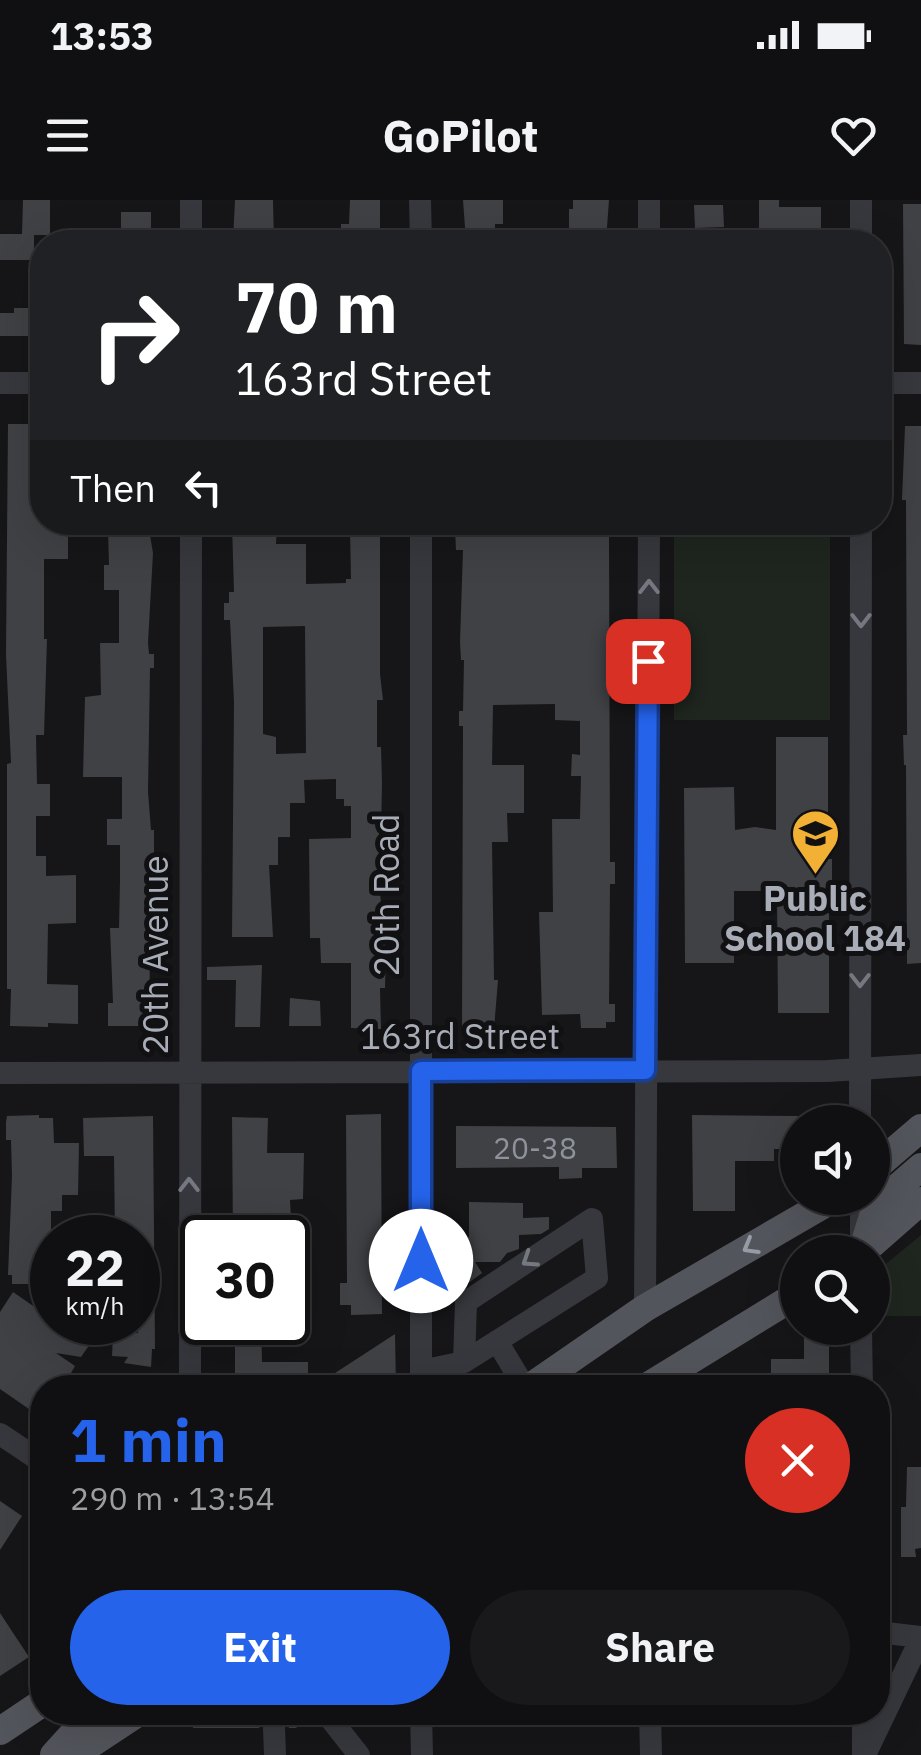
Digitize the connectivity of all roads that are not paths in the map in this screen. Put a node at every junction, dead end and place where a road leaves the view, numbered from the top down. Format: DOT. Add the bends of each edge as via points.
graph roads {
  1 [pos="191,200"];
  2 [pos="420,200"];
  3 [pos="649,200"];
  4 [pos="861,200"];
  5 [pos="191,230"];
  6 [pos="420,230"];
  7 [pos="650,230"];
  8 [pos="861,230"];
  9 [pos="892,382"];
  10 [pos="0,383"];
  11 [pos="30,383"];
  12 [pos="921,383"];
  13 [pos="191,535"];
  14 [pos="421,535"];
  15 [pos="649,535"];
  16 [pos="862,535"];
  17 [pos="921,1065"];
  18 [pos="860,1068"];
  19 [pos="645,1070"];
  20 [pos="421,1071"];
  21 [pos="189,1072"];
  22 [pos="0,1073"];
  23 [pos="860,1105"];
  24 [pos="921,1128"];
  25 [pos="890,1155"];
  26 [pos="921,1167"];
  27 [pos="921,1202"];
  28 [pos="805,1215"];
  29 [pos="867,1235"];
  30 [pos="882,1235"];
  31 [pos="780,1305"];
  32 [pos="645,1308"];
  33 [pos="496,1341"];
  34 [pos="862,1345"];
  35 [pos="464,1362"];
  36 [pos="190,1375"];
  37 [pos="421,1375"];
  38 [pos="431,1375"];
  39 [pos="518,1375"];
  40 [pos="546,1375"];
  41 [pos="665,1375"];
  42 [pos="862,1375"];
  43 [pos="0,1434"];
  44 [pos="30,1454"];
  45 [pos="890,1634"];
  46 [pos="921,1638"];
  47 [pos="890,1702"];
  48 [pos="30,1711"];
  49 [pos="81,1725"];
  50 [pos="119,1725"];
  51 [pos="335,1725"];
  52 [pos="422,1725"];
  53 [pos="650,1725"];
  54 [pos="863,1725"];
  55 [pos="879,1725"];
  56 [pos="274,1728"];
  57 [pos="0,1731"];
  58 [pos="54,1755"];
  59 [pos="74,1755"];
  60 [pos="276,1755"];
  61 [pos="359,1755"];
  62 [pos="422,1755"];
  63 [pos="651,1755"];
  64 [pos="864,1755"];
  1 -- 5 [label="street"];
  2 -- 6 [label="street"];
  3 -- 7 [label="street"];
  4 -- 8 [label="street"];
  9 -- 12 [label="street"];
  10 -- 11 [label="street"];
  13 -- 21 [label="street, 20th Avenue"];
  14 -- 20 [label="street, 20th Road"];
  19 -- 15 [label="street, one-way"];
  16 -- 18 [label="street, one-way"];
  17 -- 18 [label="street, 163rd Street"];
  18 -- 19 [label="street, 163rd Street"];
  18 -- 23 [label="street"];
  19 -- 20 [label="street, 163rd Street"];
  19 -- 32 [label="street"];
  20 -- 21 [label="street, 163rd Street"];
  20 -- 37 [label="street, 20th Road"];
  21 -- 22 [label="street, 163rd Street"];
  36 -- 21 [label="street, 20th Avenue, one-way"];
  24 -- 25 [label="main road"];
  26 -- 29 [label="main road" via="876,1206"];
  27 -- 30 [label="main road"];
  28 -- 32 [label="main road, one-way"];
  31 -- 41 [label="main road"];
  32 -- 40 [label="main road"];
  33 -- 35 [label="street"];
  33 -- 35 [label="street, one-way" via="597,1278 592,1219 466,1302"];
  33 -- 39 [label="street"];
  34 -- 42 [label="street"];
  35 -- 38 [label="street"];
  43 -- 44 [label="street"];
  45 -- 46 [label="street"];
  46 -- 47 [label="street"];
  48 -- 57 [label="main road"];
  49 -- 58 [label="main road"];
  50 -- 59 [label="main road"];
  51 -- 61 [label="street"];
  52 -- 62 [label="street"];
  53 -- 63 [label="street"];
  54 -- 64 [label="street"];
  55 -- 64 [label="street"];
  56 -- 60 [label="street"];
}
